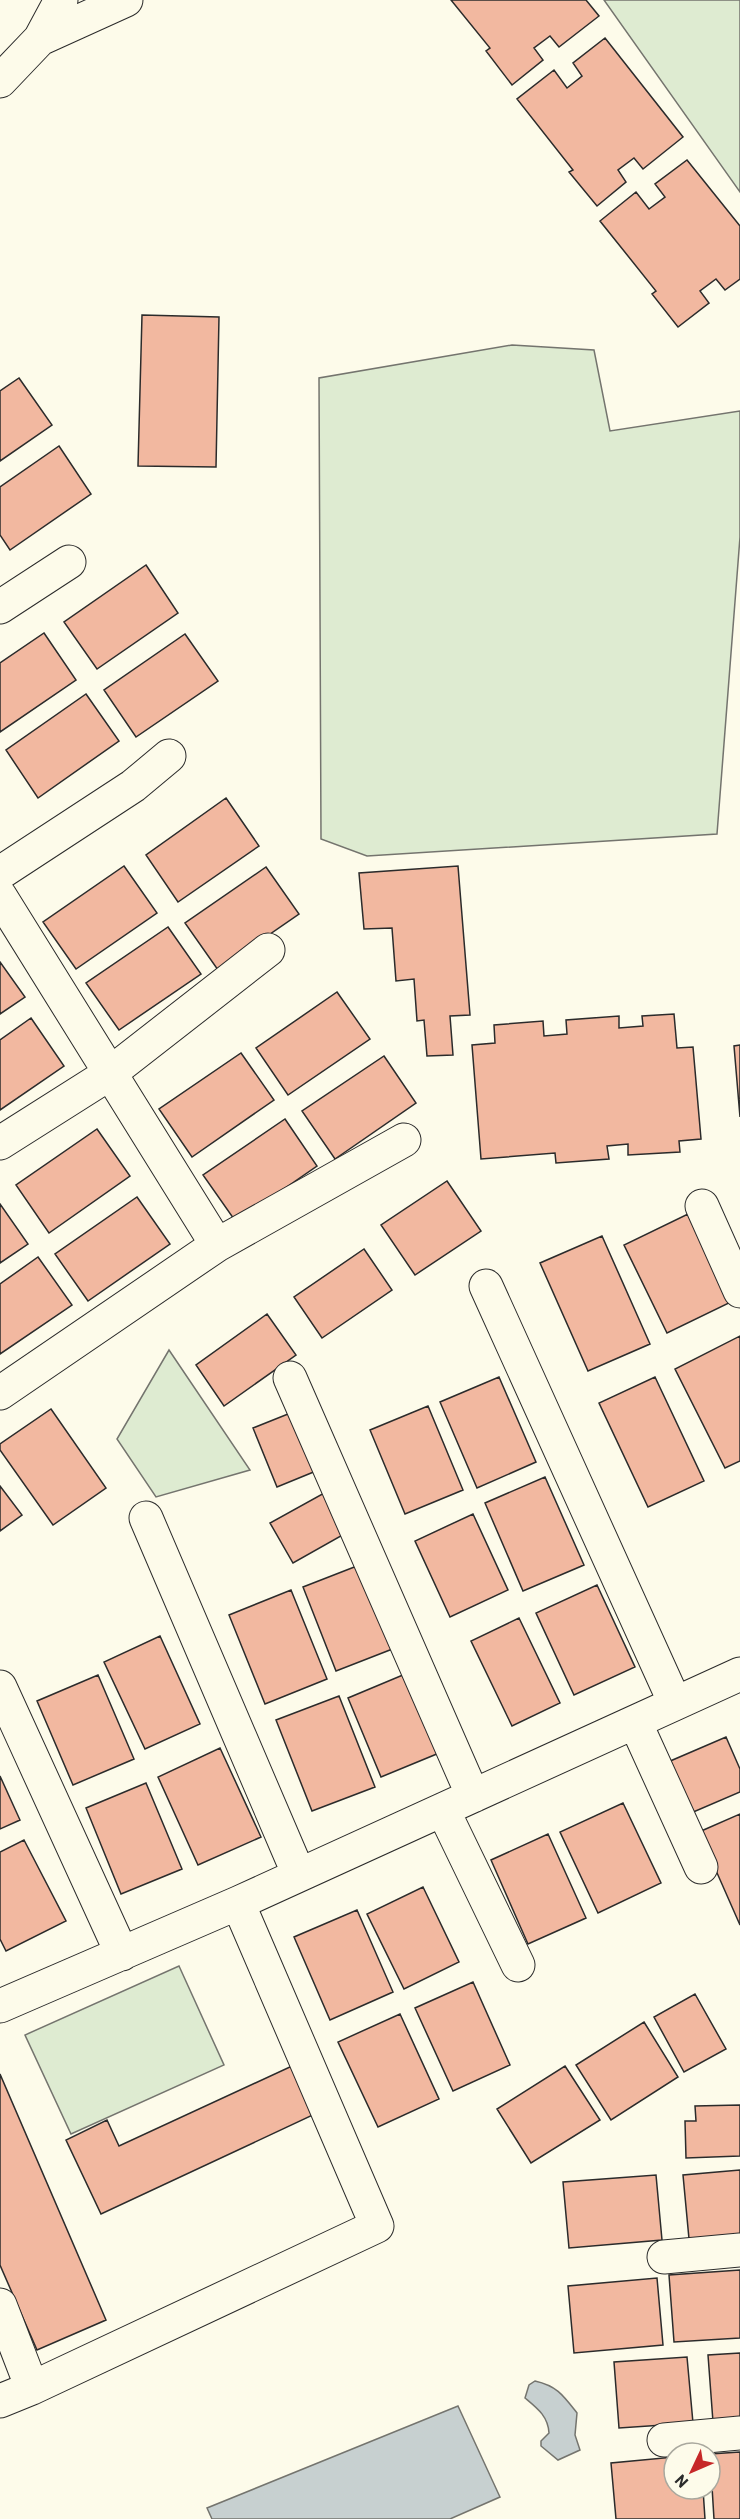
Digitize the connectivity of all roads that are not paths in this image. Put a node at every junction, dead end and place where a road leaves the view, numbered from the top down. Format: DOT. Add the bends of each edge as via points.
graph roads {
  1 [pos="61,0"];
  2 [pos="126,0"];
  3 [pos="40,39"];
  4 [pos="0,81"];
  5 [pos="69,562"];
  6 [pos="0,608"];
  7 [pos="169,756"];
  8 [pos="0,873"];
  9 [pos="0,896"];
  10 [pos="268,950"];
  11 [pos="109,1074"];
  12 [pos="404,1140"];
  13 [pos="0,1143"];
  14 [pos="702,1206"];
  15 [pos="217,1245"];
  16 [pos="486,1286"];
  17 [pos="740,1291"];
  18 [pos="290,1378"];
  19 [pos="0,1394"];
  20 [pos="146,1518"];
  21 [pos="740,1674"];
  22 [pos="0,1687"];
  23 [pos="675,1703"];
  24 [pos="635,1722"];
  25 [pos="473,1796"];
  26 [pos="443,1810"];
  27 [pos="701,1867"];
  28 [pos="299,1875"];
  29 [pos="238,1903"];
  30 [pos="122,1954"];
  31 [pos="518,1965"];
  32 [pos="0,2006"];
  33 [pos="740,2250"];
  34 [pos="664,2257"];
  35 [pos="0,2305"];
  36 [pos="32,2388"];
  37 [pos="0,2401"];
  38 [pos="740,2433"];
  39 [pos="664,2440"];
  1 -- 3 [label="street"];
  2 -- 3 [label="street"];
  3 -- 4 [label="street"];
  5 -- 6 [label="street"];
  7 -- 8 [label="street" via="133,786"];
  9 -- 11 [label="street"];
  10 -- 11 [label="street"];
  11 -- 13 [label="street"];
  11 -- 15 [label="street"];
  12 -- 15 [label="street"];
  14 -- 17 [label="street"];
  15 -- 19 [label="street"];
  16 -- 23 [label="street"];
  18 -- 25 [label="street"];
  20 -- 28 [label="street"];
  21 -- 23 [label="street"];
  22 -- 30 [label="street"];
  23 -- 24 [label="street"];
  24 -- 25 [label="street"];
  24 -- 27 [label="street"];
  25 -- 26 [label="street"];
  26 -- 28 [label="street"];
  26 -- 31 [label="street"];
  28 -- 29 [label="street"];
  29 -- 30 [label="street"];
  29 -- 36 [label="street" via="377,2226"];
  30 -- 32 [label="street"];
  33 -- 34 [label="street"];
  35 -- 36 [label="street"];
  36 -- 37 [label="street"];
  38 -- 39 [label="street"];
}
